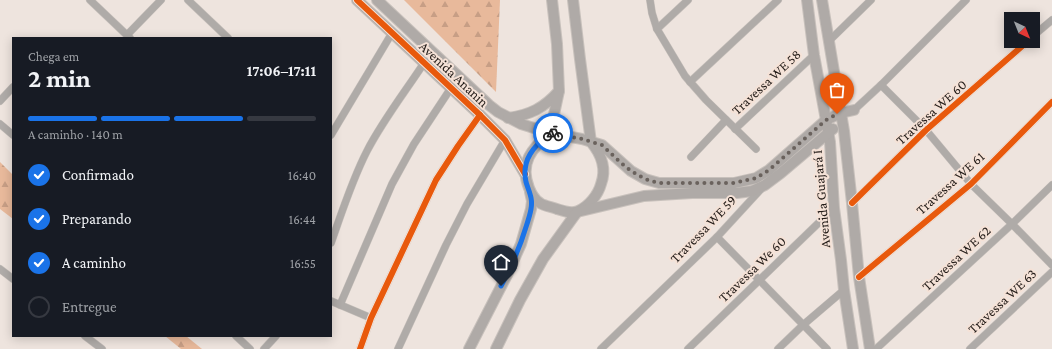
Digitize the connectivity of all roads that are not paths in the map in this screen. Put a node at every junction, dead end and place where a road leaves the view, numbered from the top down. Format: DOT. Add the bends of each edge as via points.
graph roads {
  1 [pos="90,0"];
  2 [pos="161,0"];
  3 [pos="188,0"];
  4 [pos="357,0"];
  5 [pos="377,0"];
  6 [pos="552,0"];
  7 [pos="573,0"];
  8 [pos="650,0"];
  9 [pos="688,0"];
  10 [pos="778,0"];
  11 [pos="807,0"];
  12 [pos="822,0"];
  13 [pos="871,0"];
  14 [pos="966,0"];
  15 [pos="1052,20"];
  16 [pos="657,29"];
  17 [pos="1040,30"];
  18 [pos="392,33"];
  19 [pos="128,37"];
  20 [pos="227,37"];
  21 [pos="829,41"];
  22 [pos="1020,48"];
  23 [pos="814,55"];
  24 [pos="424,63"];
  25 [pos="690,82"];
  26 [pos="881,85"];
  27 [pos="12,88"];
  28 [pos="451,88"];
  29 [pos="559,91"];
  30 [pos="0,101"];
  31 [pos="1052,102"];
  32 [pos="854,110"];
  33 [pos="480,115"];
  34 [pos="508,118"];
  35 [pos="842,118"];
  36 [pos="726,120"];
  37 [pos="826,120"];
  38 [pos="0,124"];
  39 [pos="735,129"];
  40 [pos="926,130"];
  41 [pos="829,132"];
  42 [pos="332,133"];
  43 [pos="553,133"];
  44 [pos="12,134"];
  45 [pos="505,140"];
  46 [pos="587,140"];
  47 [pos="756,149"];
  48 [pos="691,156"];
  49 [pos="525,174"];
  50 [pos="971,184"];
  51 [pos="765,185"];
  52 [pos="1052,185"];
  53 [pos="530,192"];
  54 [pos="852,202"];
  55 [pos="834,208"];
  56 [pos="572,212"];
  57 [pos="1012,224"];
  58 [pos="717,237"];
  59 [pos="332,240"];
  60 [pos="1052,265"];
  61 [pos="0,269"];
  62 [pos="1052,272"];
  63 [pos="860,277"];
  64 [pos="12,278"];
  65 [pos="760,280"];
  66 [pos="844,290"];
  67 [pos="332,301"];
  68 [pos="340,305"];
  69 [pos="371,318"];
  70 [pos="803,325"];
  71 [pos="86,337"];
  72 [pos="237,337"];
  73 [pos="275,337"];
  74 [pos="102,349"];
  75 [pos="250,349"];
  76 [pos="264,349"];
  77 [pos="360,349"];
  78 [pos="398,349"];
  79 [pos="469,349"];
  80 [pos="496,349"];
  81 [pos="601,349"];
  82 [pos="688,349"];
  83 [pos="778,349"];
  84 [pos="827,349"];
  85 [pos="853,349"];
  86 [pos="870,349"];
  87 [pos="876,349"];
  88 [pos="970,349"];
  1 -- 19 [label="street"];
  2 -- 19 [label="street"];
  3 -- 20 [label="street"];
  4 -- 18 [label="main road, Avenida Ananin"];
  5 -- 34 [label="main road, Avenida Ananin" via="489,104"];
  6 -- 29 [label="main road"];
  7 -- 46 [label="main road"];
  8 -- 16 [label="street"];
  9 -- 16 [label="street"];
  10 -- 25 [label="street"];
  11 -- 23 [label="main road, Avenida Guajará I"];
  12 -- 21 [label="main road, Avenida Guajará I"];
  13 -- 21 [label="street"];
  14 -- 26 [label="street"];
  15 -- 17 [label="street"];
  16 -- 25 [label="street"];
  18 -- 24 [label="main road, Avenida Ananin"];
  18 -- 42 [label="street"];
  21 -- 35 [label="main road, Avenida Guajará I"];
  22 -- 40 [label="street, Travessa WE 60"];
  23 -- 37 [label="main road, Avenida Guajará I"];
  23 -- 39 [label="street, Travessa WE 58"];
  24 -- 28 [label="main road, Avenida Ananin"];
  24 -- 59 [label="street" via="368,150 356,174"];
  25 -- 36 [label="street"];
  26 -- 32 [label="street"];
  26 -- 40 [label="street"];
  27 -- 30 [label="street"];
  28 -- 33 [label="main road, Avenida Ananin"];
  28 -- 68 [label="street" via="414,144 392,184"];
  29 -- 34 [label="main road" via="536,110"];
  29 -- 43 [label="main road"];
  31 -- 50 [label="street, Travessa WE 61"];
  32 -- 35 [label="main road"];
  33 -- 45 [label="main road, Avenida Ananin"];
  33 -- 69 [label="street" via="436,180"];
  34 -- 43 [label="main road, Avenida Ananin"];
  35 -- 37 [label="main road"];
  35 -- 41 [label="main road, Travessa WE 59"];
  35 -- 54 [label="main road, Avenida Guajará I"];
  36 -- 39 [label="street"];
  36 -- 48 [label="street"];
  37 -- 41 [label="main road, Avenida Guajará I"];
  37 -- 46 [label="main road" via="769,170 756,178 734,183 658,183 645,179 626,167 602,145"];
  38 -- 44 [label="street"];
  39 -- 47 [label="street"];
  40 -- 50 [label="street"];
  40 -- 54 [label="street, Travessa WE 60"];
  41 -- 51 [label="main road, Travessa WE 59"];
  41 -- 55 [label="main road, Avenida Guajará I"];
  43 -- 46 [label="main road"];
  43 -- 49 [label="main road" via="531,151 526,162"];
  45 -- 49 [label="main road, Avenida Ananin"];
  45 -- 78 [label="street" via="466,204"];
  46 -- 56 [label="main road" via="602,158 603,179 594,198 587,205"];
  49 -- 53 [label="main road"];
  50 -- 57 [label="street"];
  50 -- 63 [label="street, Travessa WE 61"];
  51 -- 56 [label="main road" via="752,191 736,193 644,196"];
  51 -- 58 [label="street, Travessa WE 59"];
  52 -- 57 [label="street, Travessa WE 62"];
  53 -- 56 [label="main road" via="540,203"];
  53 -- 79 [label="main road" via="531,210 521,244"];
  54 -- 63 [label="main road, Avenida Guajará I"];
  55 -- 65 [label="street, Travessa We 60"];
  55 -- 66 [label="main road, Avenida Guajará I"];
  56 -- 80 [label="main road" via="520,300"];
  57 -- 60 [label="street"];
  57 -- 87 [label="street, Travessa WE 62"];
  58 -- 65 [label="street"];
  58 -- 81 [label="street, Travessa WE 59"];
  61 -- 64 [label="street"];
  62 -- 88 [label="street, Travessa WE 63"];
  63 -- 86 [label="main road, Avenida Guajará I"];
  65 -- 70 [label="street"];
  65 -- 82 [label="street, Travessa We 60"];
  66 -- 70 [label="street"];
  66 -- 85 [label="main road, Avenida Guajará I"];
  67 -- 68 [label="street"];
  68 -- 69 [label="street"];
  69 -- 77 [label="street"];
  70 -- 83 [label="street"];
  70 -- 84 [label="street"];
  71 -- 74 [label="street"];
  72 -- 75 [label="street"];
  73 -- 76 [label="street"];
}
